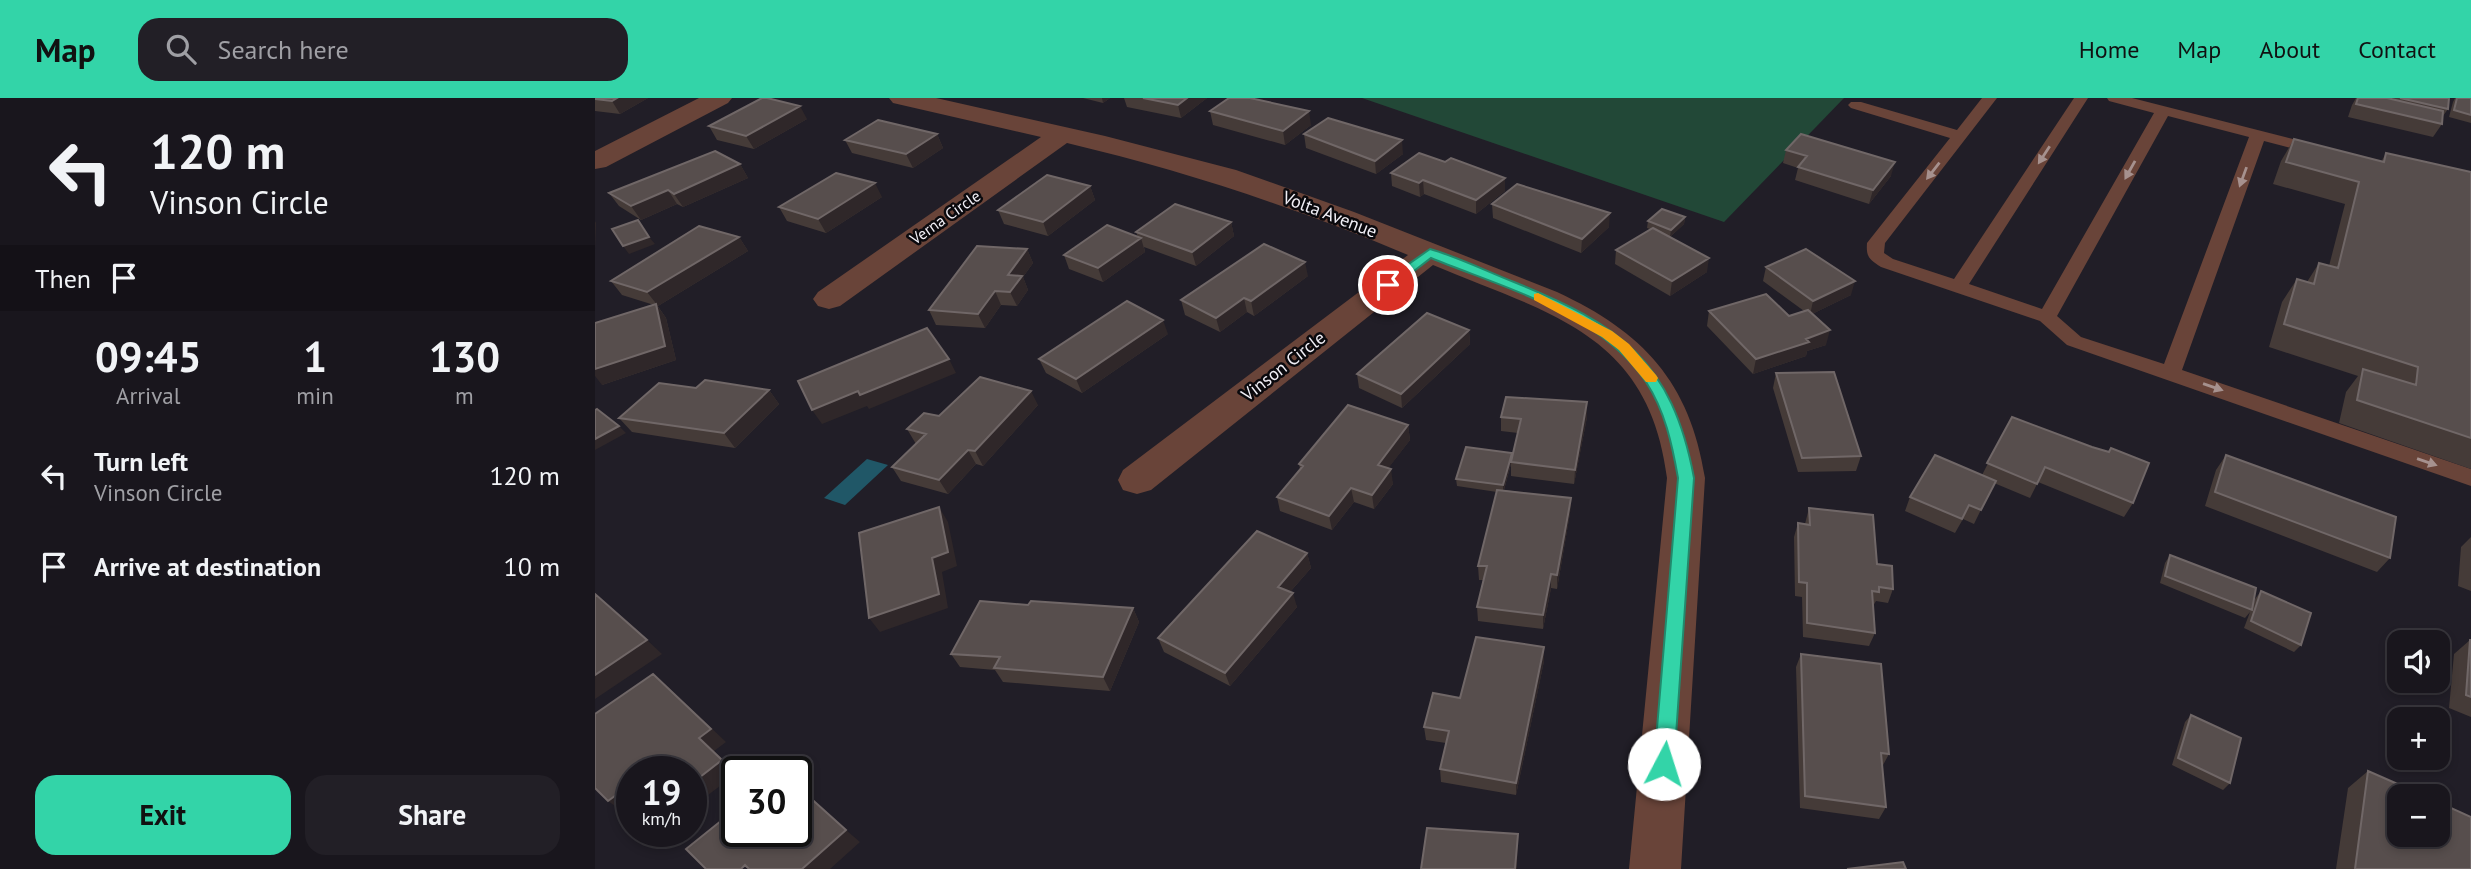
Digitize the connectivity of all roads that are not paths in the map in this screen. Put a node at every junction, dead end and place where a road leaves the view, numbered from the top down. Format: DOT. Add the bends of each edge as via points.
graph roads {
  1 [pos="719,98"];
  2 [pos="902,98"];
  3 [pos="2081,98"];
  4 [pos="2114,98"];
  5 [pos="1983,99"];
  6 [pos="1856,105"];
  7 [pos="2163,111"];
  8 [pos="1061,135"];
  9 [pos="2258,135"];
  10 [pos="1961,136"];
  11 [pos="2338,155"];
  12 [pos="596,161"];
  13 [pos="1430,253"];
  14 [pos="1958,287"];
  15 [pos="829,299"];
  16 [pos="2047,317"];
  17 [pos="2171,373"];
  18 [pos="2471,478"];
  19 [pos="1137,480"];
  20 [pos="1655,869"];
  1 -- 12 [label="street"];
  2 -- 8 [label="street, Volta Avenue"];
  3 -- 14 [label="lane, one-way"];
  4 -- 7 [label="lane"];
  5 -- 10 [label="lane"];
  6 -- 10 [label="lane"];
  7 -- 9 [label="lane"];
  7 -- 16 [label="lane, one-way"];
  8 -- 13 [label="street, Volta Avenue" via="1235,179"];
  8 -- 15 [label="street, Verna Circle"];
  9 -- 11 [label="lane"];
  9 -- 17 [label="lane, one-way"];
  10 -- 14 [label="lane, one-way" via="1874,248 1875,255 1887,263"];
  13 -- 19 [label="street, Vinson Circle"];
  13 -- 20 [label="street, Volta Avenue" via="1542,298 1607,334 1650,378 1672,418 1684,457 1686,500"];
  14 -- 16 [label="lane"];
  16 -- 17 [label="lane" via="2074,341"];
  17 -- 18 [label="lane, one-way"];
}
